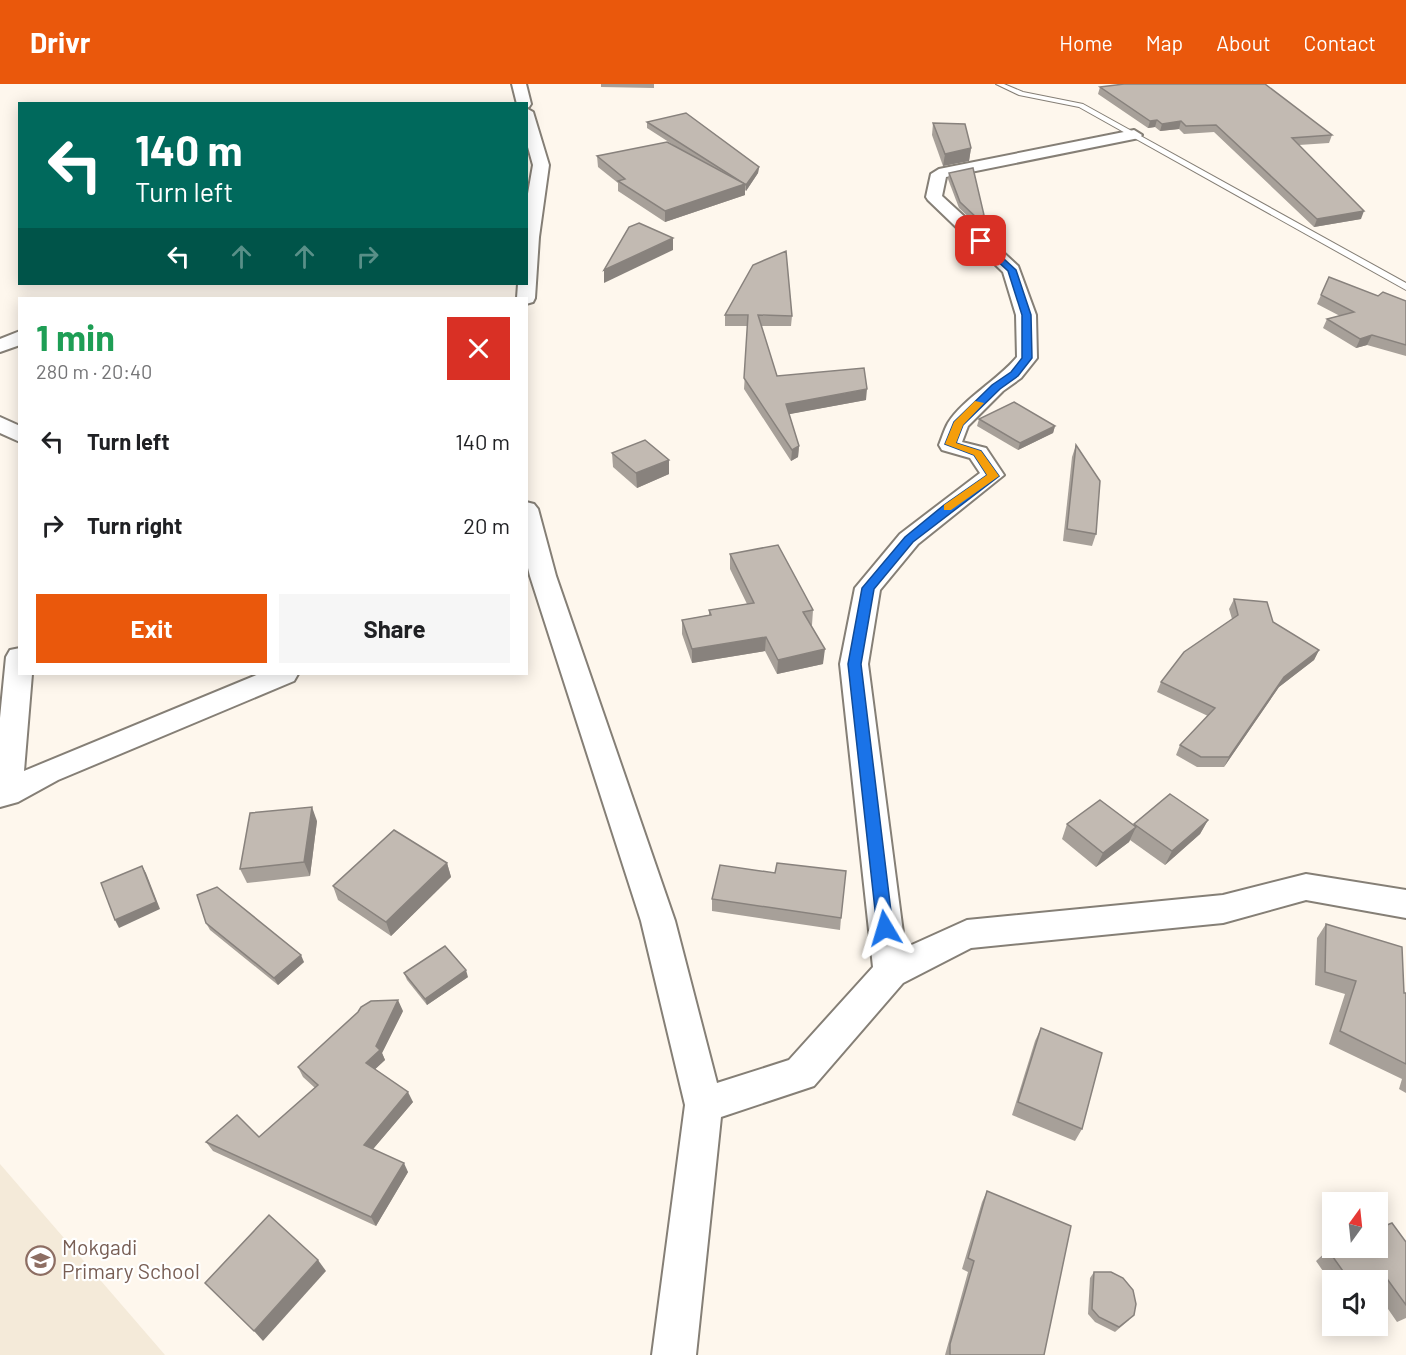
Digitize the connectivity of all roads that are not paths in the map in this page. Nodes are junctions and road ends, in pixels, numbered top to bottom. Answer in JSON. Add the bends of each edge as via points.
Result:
{"nodes":[{"id":1,"x":519,"y":84,"type":"edge"},
{"id":2,"x":999,"y":84,"type":"edge"},
{"id":3,"x":524,"y":102,"type":"edge"},
{"id":4,"x":528,"y":119,"type":"edge"},
{"id":5,"x":1134,"y":135,"type":"junction"},
{"id":6,"x":528,"y":268,"type":"edge"},
{"id":7,"x":1403,"y":283,"type":"edge"},
{"id":8,"x":18,"y":338,"type":"edge"},
{"id":9,"x":0,"y":346,"type":"edge"},
{"id":10,"x":0,"y":423,"type":"edge"},
{"id":11,"x":18,"y":435,"type":"edge"},
{"id":12,"x":528,"y":524,"type":"edge"},
{"id":13,"x":535,"y":575,"type":"edge"},
{"id":14,"x":18,"y":674,"type":"edge"},
{"id":15,"x":282,"y":675,"type":"edge"},
{"id":16,"x":4,"y":794,"type":"edge"},
{"id":17,"x":1406,"y":904,"type":"edge"},
{"id":18,"x":891,"y":972,"type":"junction"},
{"id":19,"x":704,"y":1105,"type":"junction"},
{"id":20,"x":674,"y":1355,"type":"edge"}],
"edges":[{"from":1,"to":3,"type":"street"},
{"from":2,"to":5,"type":"lane","via":[[1021,94],[1081,105]]},
{"from":4,"to":6,"type":"street","via":[[541,165]]},
{"from":5,"to":7,"type":"lane"},
{"from":5,"to":18,"type":"street","via":[[939,174],[934,197],[1012,270],[1026,315],[1027,358],[958,424],[951,440],[950,444],[978,453],[993,476],[909,539],[868,588],[854,664]]},
{"from":8,"to":9,"type":"street"},
{"from":10,"to":11,"type":"street"},
{"from":12,"to":13,"type":"street"},
{"from":13,"to":19,"type":"street","via":[[658,921]]},
{"from":14,"to":16,"type":"street"},
{"from":15,"to":16,"type":"street","via":[[63,765]]},
{"from":17,"to":18,"type":"street","via":[[1306,888],[1223,909],[967,934]]},
{"from":18,"to":19,"type":"street","via":[[801,1074]]},
{"from":19,"to":20,"type":"street"}]}
